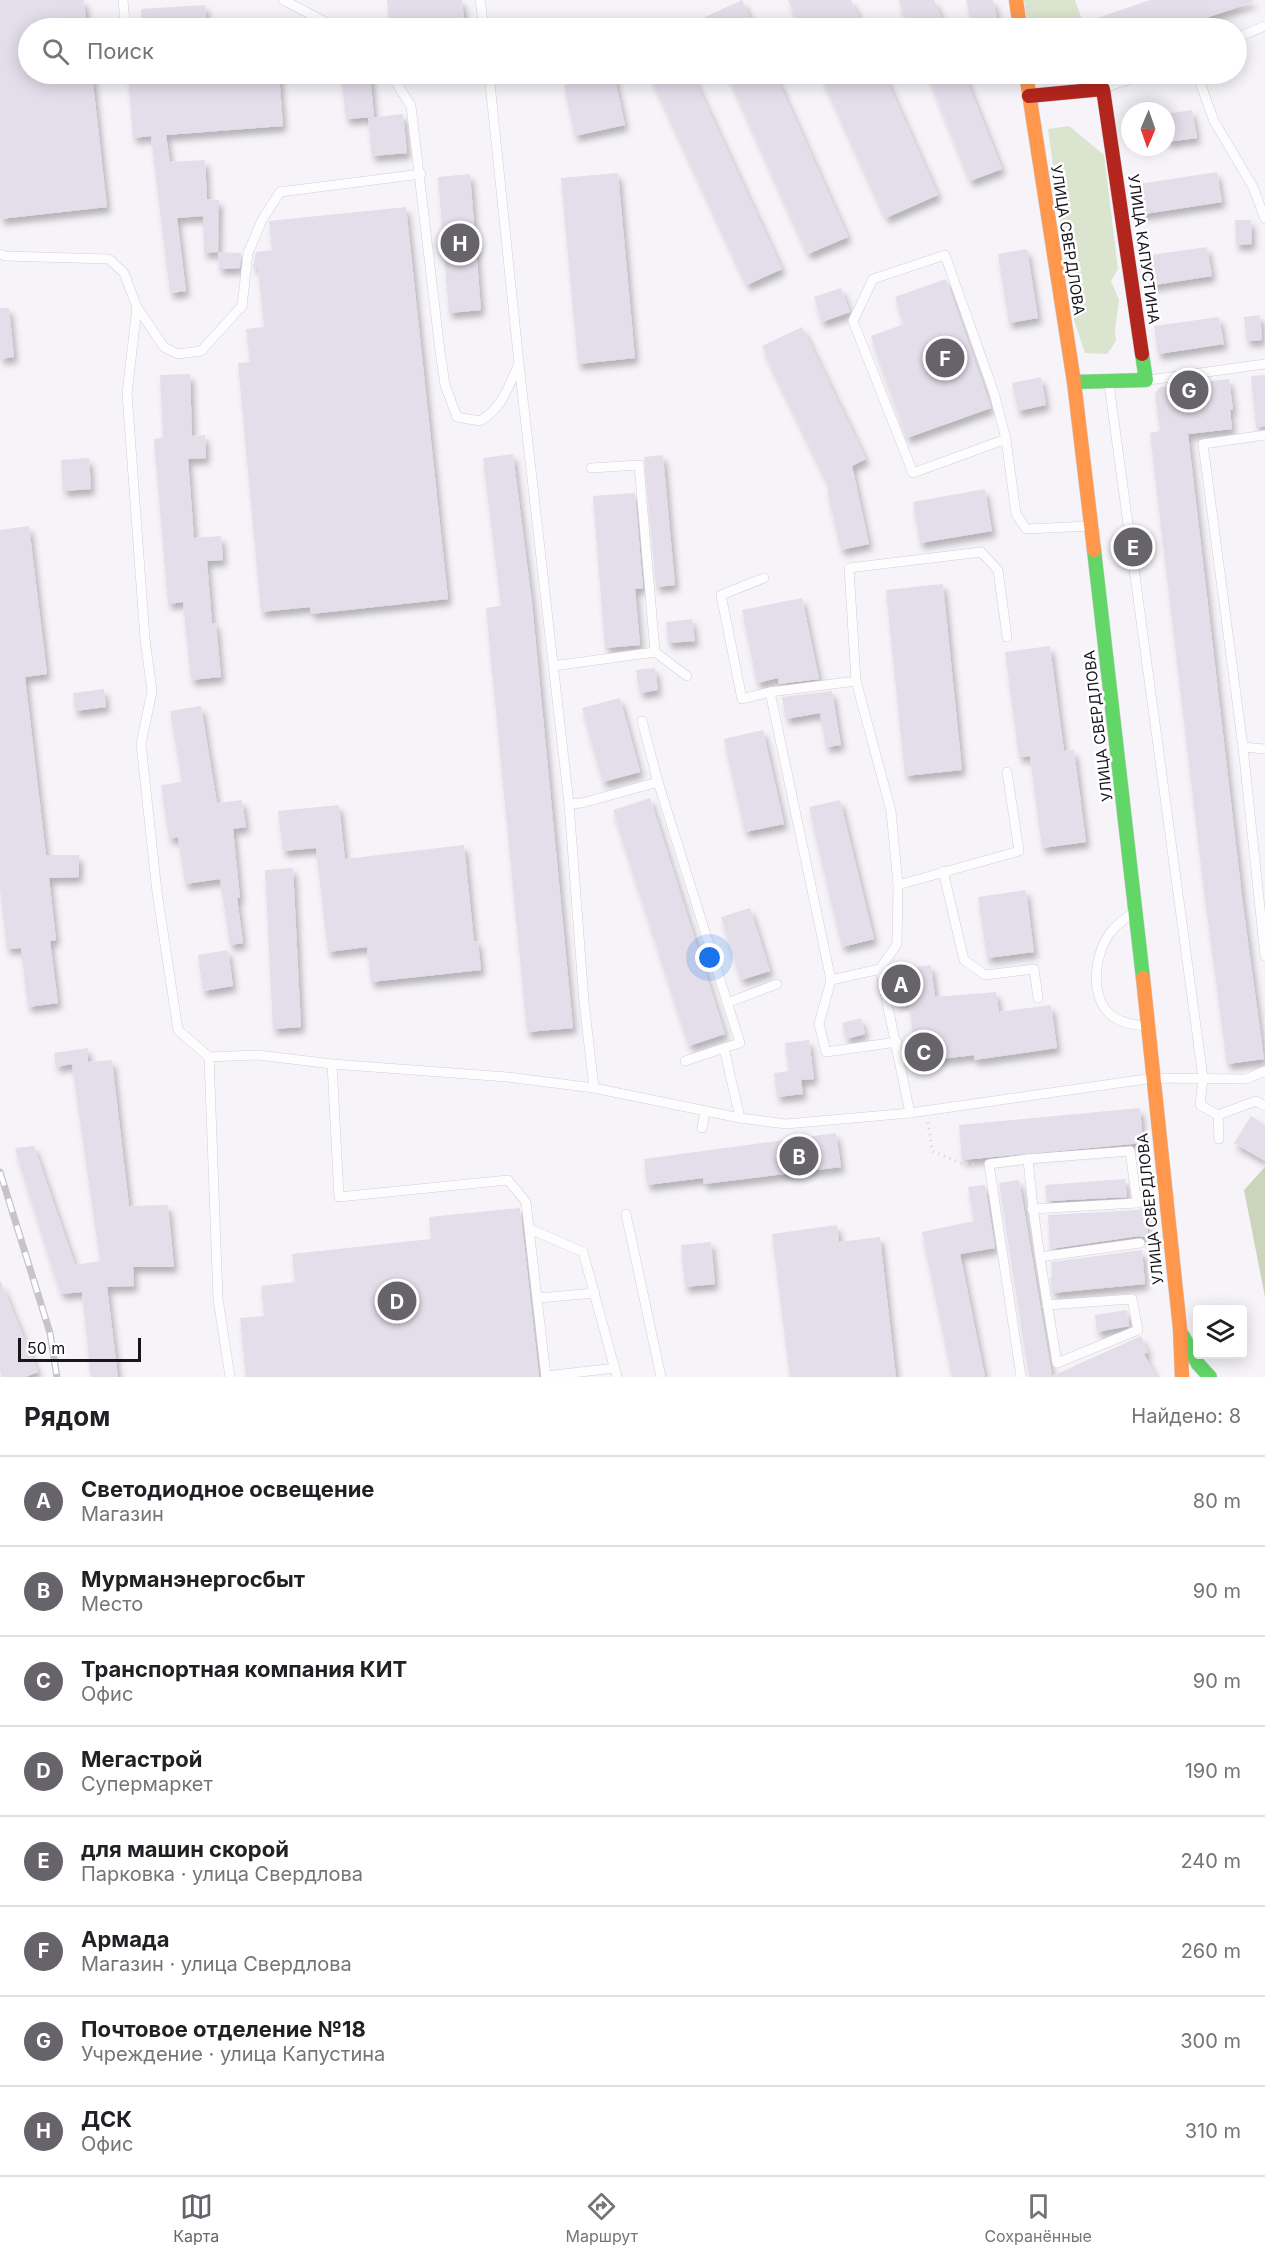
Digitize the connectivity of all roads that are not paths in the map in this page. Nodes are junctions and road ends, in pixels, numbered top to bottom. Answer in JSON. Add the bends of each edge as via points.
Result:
{"nodes":[{"id":1,"x":123,"y":0,"type":"edge"},
{"id":2,"x":284,"y":0,"type":"edge"},
{"id":3,"x":480,"y":0,"type":"edge"},
{"id":4,"x":1016,"y":0,"type":"edge"},
{"id":5,"x":124,"y":18,"type":"edge"},
{"id":6,"x":318,"y":18,"type":"edge"},
{"id":7,"x":483,"y":18,"type":"edge"},
{"id":8,"x":1019,"y":18,"type":"edge"},
{"id":9,"x":1265,"y":26,"type":"edge"},
{"id":10,"x":1247,"y":33,"type":"edge"},
{"id":11,"x":397,"y":84,"type":"edge"},
{"id":12,"x":490,"y":84,"type":"edge"},
{"id":13,"x":1027,"y":84,"type":"edge"},
{"id":14,"x":1117,"y":84,"type":"edge"},
{"id":15,"x":1201,"y":84,"type":"edge"},
{"id":16,"x":1102,"y":89,"type":"junction"},
{"id":17,"x":1029,"y":96,"type":"junction"},
{"id":18,"x":421,"y":174,"type":"junction"},
{"id":19,"x":1265,"y":219,"type":"edge"},
{"id":20,"x":0,"y":254,"type":"edge"},
{"id":21,"x":137,"y":307,"type":"junction"},
{"id":22,"x":519,"y":363,"type":"junction"},
{"id":23,"x":1265,"y":364,"type":"edge"},
{"id":24,"x":1146,"y":380,"type":"junction"},
{"id":25,"x":1108,"y":381,"type":"junction"},
{"id":26,"x":1074,"y":382,"type":"junction"},
{"id":27,"x":1265,"y":435,"type":"edge"},
{"id":28,"x":1006,"y":439,"type":"junction"},
{"id":29,"x":591,"y":468,"type":"dead end"},
{"id":30,"x":1090,"y":526,"type":"junction"},
{"id":31,"x":764,"y":578,"type":"dead end"},
{"id":32,"x":1008,"y":637,"type":"dead end"},
{"id":33,"x":655,"y":652,"type":"junction"},
{"id":34,"x":553,"y":666,"type":"junction"},
{"id":35,"x":687,"y":676,"type":"dead end"},
{"id":36,"x":856,"y":681,"type":"junction"},
{"id":37,"x":770,"y":692,"type":"junction"},
{"id":38,"x":642,"y":721,"type":"dead end"},
{"id":39,"x":1243,"y":747,"type":"junction"},
{"id":40,"x":1265,"y":749,"type":"edge"},
{"id":41,"x":1007,"y":772,"type":"dead end"},
{"id":42,"x":658,"y":782,"type":"junction"},
{"id":43,"x":569,"y":804,"type":"junction"},
{"id":44,"x":943,"y":872,"type":"junction"},
{"id":45,"x":898,"y":885,"type":"junction"},
{"id":46,"x":1136,"y":910,"type":"junction"},
{"id":47,"x":1265,"y":956,"type":"edge"},
{"id":48,"x":880,"y":969,"type":"junction"},
{"id":49,"x":831,"y":980,"type":"junction"},
{"id":50,"x":777,"y":984,"type":"dead end"},
{"id":51,"x":1038,"y":998,"type":"dead end"},
{"id":52,"x":727,"y":1002,"type":"junction"},
{"id":53,"x":1148,"y":1026,"type":"junction"},
{"id":54,"x":897,"y":1042,"type":"junction"},
{"id":55,"x":724,"y":1048,"type":"junction"},
{"id":56,"x":209,"y":1057,"type":"junction"},
{"id":57,"x":685,"y":1061,"type":"dead end"},
{"id":58,"x":332,"y":1064,"type":"junction"},
{"id":59,"x":1265,"y":1071,"type":"edge"},
{"id":60,"x":1153,"y":1078,"type":"junction"},
{"id":61,"x":1203,"y":1078,"type":"junction"},
{"id":62,"x":594,"y":1089,"type":"junction"},
{"id":63,"x":1265,"y":1106,"type":"edge"},
{"id":64,"x":705,"y":1112,"type":"junction"},
{"id":65,"x":910,"y":1113,"type":"junction"},
{"id":66,"x":1218,"y":1115,"type":"junction"},
{"id":67,"x":740,"y":1118,"type":"junction"},
{"id":68,"x":702,"y":1128,"type":"dead end"},
{"id":69,"x":1219,"y":1139,"type":"dead end"},
{"id":70,"x":1028,"y":1159,"type":"junction"},
{"id":71,"x":1164,"y":1193,"type":"junction"},
{"id":72,"x":1137,"y":1203,"type":"junction"},
{"id":73,"x":1032,"y":1209,"type":"junction"},
{"id":74,"x":626,"y":1214,"type":"dead end"},
{"id":75,"x":530,"y":1229,"type":"junction"},
{"id":76,"x":1140,"y":1243,"type":"dead end"},
{"id":77,"x":1040,"y":1257,"type":"junction"},
{"id":78,"x":595,"y":1293,"type":"junction"},
{"id":79,"x":538,"y":1298,"type":"junction"},
{"id":80,"x":1047,"y":1305,"type":"junction"},
{"id":81,"x":1180,"y":1329,"type":"junction"},
{"id":82,"x":616,"y":1373,"type":"edge"},
{"id":83,"x":1180,"y":1376,"type":"edge"},
{"id":84,"x":230,"y":1377,"type":"edge"},
{"id":85,"x":546,"y":1377,"type":"edge"},
{"id":86,"x":661,"y":1377,"type":"edge"},
{"id":87,"x":1021,"y":1377,"type":"edge"},
{"id":88,"x":1210,"y":1377,"type":"edge"}],
"edges":[{"from":1,"to":5,"type":"lane"},
{"from":2,"to":6,"type":"lane"},
{"from":3,"to":7,"type":"lane"},
{"from":4,"to":8,"type":"street"},
{"from":9,"to":10,"type":"lane"},
{"from":11,"to":18,"type":"lane","via":[[411,106]]},
{"from":12,"to":22,"type":"lane"},
{"from":13,"to":17,"type":"street","name":"УЛИЦА СВЕРДЛОВА"},
{"from":14,"to":16,"type":"lane"},
{"from":15,"to":19,"type":"lane","via":[[1214,121],[1253,187]]},
{"from":16,"to":17,"type":"street"},
{"from":16,"to":24,"type":"street","name":"УЛИЦА КАПУСТИНА"},
{"from":17,"to":26,"type":"street","name":"УЛИЦА СВЕРДЛОВА"},
{"from":18,"to":21,"type":"lane","via":[[280,192],[262,220],[248,254],[242,306],[201,351],[178,354],[164,347]]},
{"from":18,"to":22,"type":"lane","via":[[445,385],[457,417],[480,421],[491,414],[500,405]]},
{"from":20,"to":21,"type":"lane","via":[[109,259],[124,273]]},
{"from":21,"to":56,"type":"lane","via":[[127,393],[152,691],[141,744],[157,892],[178,1030]]},
{"from":22,"to":34,"type":"lane"},
{"from":23,"to":24,"type":"lane"},
{"from":24,"to":25,"type":"street"},
{"from":25,"to":26,"type":"street"},
{"from":25,"to":61,"type":"lane"},
{"from":26,"to":30,"type":"street","name":"УЛИЦА СВЕРДЛОВА"},
{"from":27,"to":39,"type":"lane","via":[[1203,444]]},
{"from":28,"to":28,"type":"lane","via":[[913,473],[853,321],[873,279],[945,255],[994,393]]},
{"from":28,"to":30,"type":"lane","via":[[1016,514],[1026,529]]},
{"from":29,"to":33,"type":"lane","via":[[639,465]]},
{"from":30,"to":46,"type":"street","name":"УЛИЦА СВЕРДЛОВА"},
{"from":31,"to":37,"type":"lane","via":[[721,595],[742,699]]},
{"from":32,"to":36,"type":"lane","via":[[998,570],[981,552],[849,568]]},
{"from":33,"to":34,"type":"lane"},
{"from":33,"to":35,"type":"lane"},
{"from":34,"to":43,"type":"lane"},
{"from":36,"to":37,"type":"lane"},
{"from":36,"to":45,"type":"lane","via":[[891,811]]},
{"from":37,"to":49,"type":"lane"},
{"from":38,"to":42,"type":"lane"},
{"from":39,"to":40,"type":"lane"},
{"from":39,"to":47,"type":"lane"},
{"from":41,"to":44,"type":"lane","via":[[1019,851]]},
{"from":42,"to":43,"type":"lane"},
{"from":42,"to":52,"type":"lane"},
{"from":43,"to":62,"type":"lane"},
{"from":44,"to":45,"type":"lane"},
{"from":44,"to":51,"type":"lane","via":[[964,960],[985,975],[1034,969]]},
{"from":45,"to":48,"type":"lane","via":[[897,944]]},
{"from":46,"to":53,"type":"street","name":"УЛИЦА СВЕРДЛОВА"},
{"from":46,"to":53,"type":"lane","via":[[1111,932],[1103,946],[1097,960],[1097,987],[1102,1004],[1116,1018]]},
{"from":48,"to":49,"type":"lane"},
{"from":48,"to":54,"type":"lane"},
{"from":49,"to":54,"type":"lane","via":[[819,1024],[826,1052]]},
{"from":50,"to":52,"type":"lane"},
{"from":52,"to":55,"type":"lane","via":[[740,1043]]},
{"from":53,"to":60,"type":"street","name":"УЛИЦА СВЕРДЛОВА"},
{"from":54,"to":65,"type":"lane"},
{"from":55,"to":57,"type":"lane"},
{"from":55,"to":67,"type":"lane"},
{"from":56,"to":58,"type":"lane","via":[[258,1055]]},
{"from":56,"to":84,"type":"lane","via":[[218,1299]]},
{"from":58,"to":62,"type":"lane","via":[[507,1077]]},
{"from":58,"to":75,"type":"lane","via":[[339,1197],[508,1180],[526,1202]]},
{"from":59,"to":61,"type":"lane","via":[[1246,1079]]},
{"from":60,"to":61,"type":"lane"},
{"from":60,"to":65,"type":"lane"},
{"from":60,"to":71,"type":"street","name":"УЛИЦА СВЕРДЛОВА"},
{"from":61,"to":66,"type":"lane","via":[[1200,1105]]},
{"from":62,"to":64,"type":"lane"},
{"from":63,"to":66,"type":"lane","via":[[1256,1101]]},
{"from":64,"to":67,"type":"lane"},
{"from":64,"to":68,"type":"lane"},
{"from":65,"to":67,"type":"lane","via":[[786,1124]]},
{"from":66,"to":69,"type":"lane"},
{"from":70,"to":72,"type":"lane","via":[[1130,1151]]},
{"from":70,"to":73,"type":"lane"},
{"from":70,"to":87,"type":"lane","via":[[989,1164]]},
{"from":71,"to":72,"type":"lane"},
{"from":71,"to":81,"type":"street","name":"УЛИЦА СВЕРДЛОВА"},
{"from":72,"to":73,"type":"lane"},
{"from":73,"to":77,"type":"lane"},
{"from":74,"to":86,"type":"lane"},
{"from":75,"to":78,"type":"lane","via":[[583,1252]]},
{"from":75,"to":79,"type":"lane"},
{"from":76,"to":77,"type":"lane"},
{"from":77,"to":80,"type":"lane"},
{"from":78,"to":79,"type":"lane"},
{"from":78,"to":82,"type":"lane"},
{"from":79,"to":85,"type":"lane"},
{"from":80,"to":80,"type":"lane","via":[[1132,1299],[1138,1330],[1057,1363]]},
{"from":81,"to":83,"type":"street","name":"УЛИЦА СВЕРДЛОВА"},
{"from":81,"to":88,"type":"street","via":[[1198,1364]]},
{"from":82,"to":85,"type":"lane"}]}
